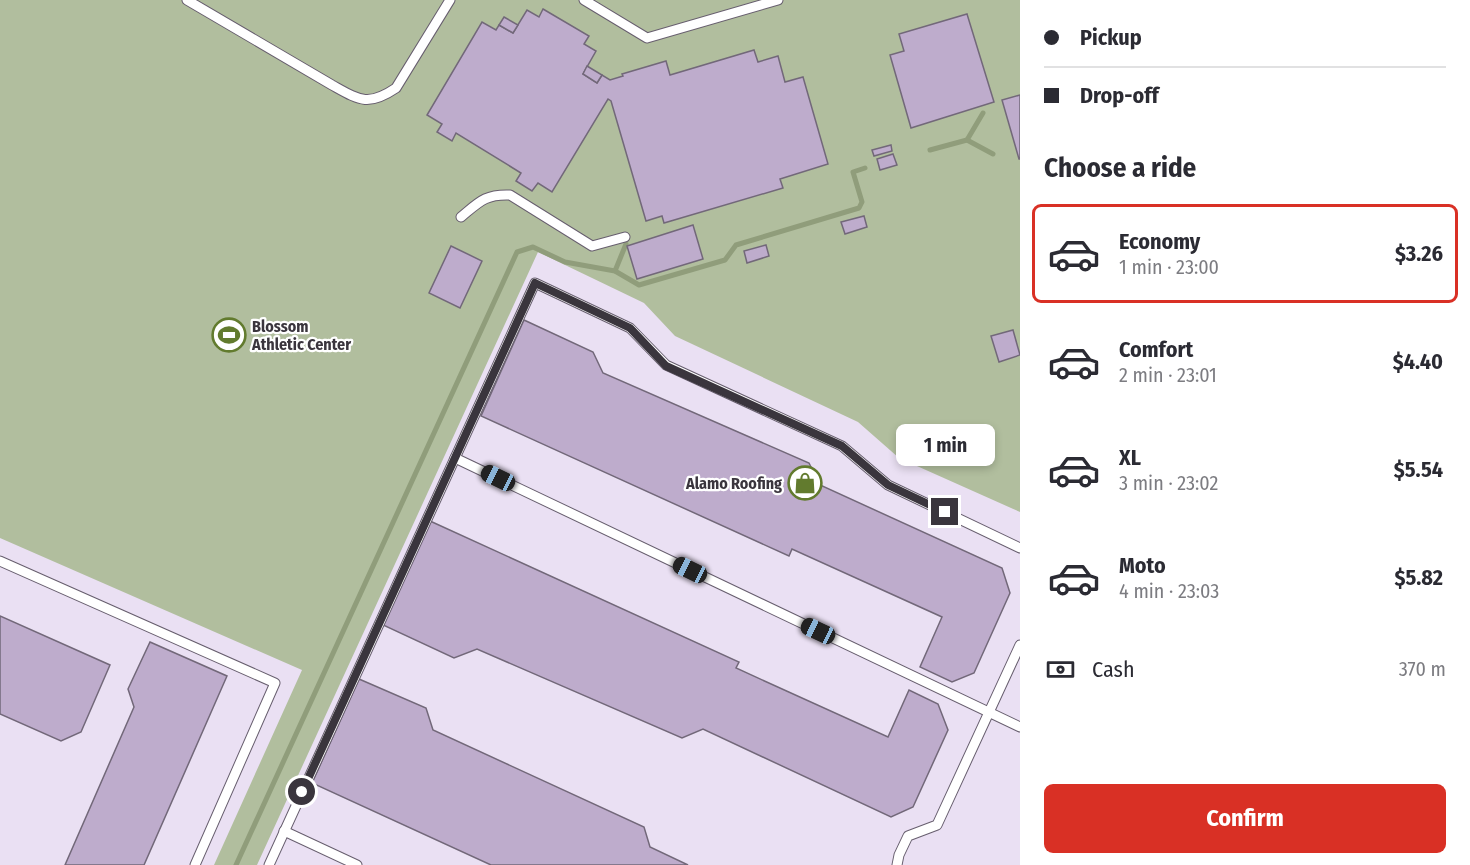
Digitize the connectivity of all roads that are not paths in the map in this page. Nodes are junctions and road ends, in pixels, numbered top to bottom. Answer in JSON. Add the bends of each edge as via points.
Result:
{"nodes":[{"id":1,"x":188,"y":0,"type":"edge"},
{"id":2,"x":450,"y":0,"type":"edge"},
{"id":3,"x":584,"y":0,"type":"edge"},
{"id":4,"x":778,"y":0,"type":"edge"},
{"id":5,"x":461,"y":217,"type":"dead end"},
{"id":6,"x":625,"y":237,"type":"dead end"},
{"id":7,"x":455,"y":458,"type":"junction"},
{"id":8,"x":1020,"y":548,"type":"edge"},
{"id":9,"x":0,"y":561,"type":"edge"},
{"id":10,"x":1020,"y":645,"type":"edge"},
{"id":11,"x":989,"y":712,"type":"junction"},
{"id":12,"x":1020,"y":727,"type":"edge"},
{"id":13,"x":284,"y":831,"type":"junction"},
{"id":14,"x":195,"y":865,"type":"edge"},
{"id":15,"x":269,"y":865,"type":"edge"},
{"id":16,"x":357,"y":865,"type":"edge"},
{"id":17,"x":897,"y":865,"type":"edge"}],
"edges":[{"from":1,"to":2,"type":"lane","via":[[332,85],[367,101],[396,88]]},
{"from":3,"to":4,"type":"lane","via":[[647,38]]},
{"from":5,"to":6,"type":"lane","via":[[483,199],[510,195],[592,246]]},
{"from":7,"to":8,"type":"lane","via":[[535,283],[630,328],[666,366],[842,446],[888,485]]},
{"from":7,"to":11,"type":"lane"},
{"from":7,"to":13,"type":"lane"},
{"from":9,"to":14,"type":"lane","via":[[275,683]]},
{"from":10,"to":11,"type":"lane"},
{"from":11,"to":12,"type":"lane"},
{"from":11,"to":17,"type":"lane","via":[[937,825],[908,836]]},
{"from":13,"to":15,"type":"lane"},
{"from":13,"to":16,"type":"lane"}]}
